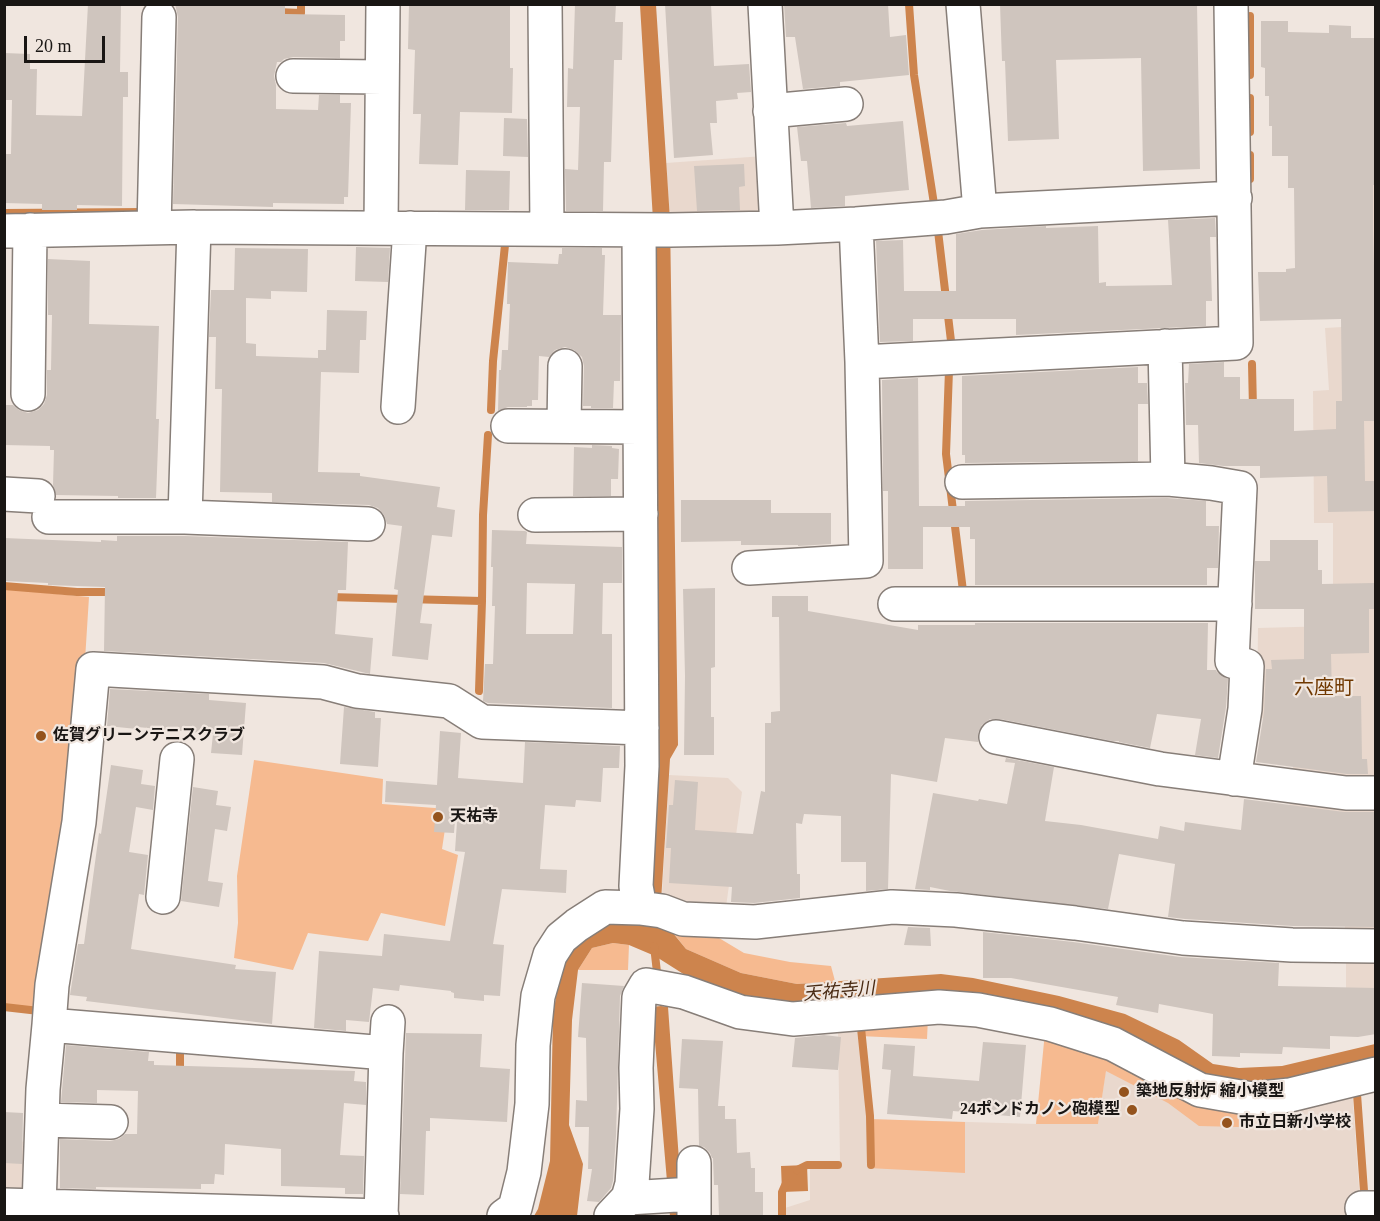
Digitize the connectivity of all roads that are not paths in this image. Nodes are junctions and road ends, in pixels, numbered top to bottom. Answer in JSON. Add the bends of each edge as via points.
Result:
{"nodes":[{"id":1,"x":383,"y":4,"type":"edge"},
{"id":2,"x":545,"y":4,"type":"edge"},
{"id":3,"x":765,"y":4,"type":"edge"},
{"id":4,"x":963,"y":4,"type":"edge"},
{"id":5,"x":1231,"y":4,"type":"edge"},
{"id":6,"x":159,"y":17,"type":"dead end"},
{"id":7,"x":293,"y":76,"type":"dead end"},
{"id":8,"x":382,"y":77,"type":"junction"},
{"id":9,"x":846,"y":104,"type":"dead end"},
{"id":10,"x":770,"y":111,"type":"junction"},
{"id":11,"x":1235,"y":198,"type":"junction"},
{"id":12,"x":980,"y":211,"type":"junction"},
{"id":13,"x":856,"y":224,"type":"junction"},
{"id":14,"x":194,"y":227,"type":"junction"},
{"id":15,"x":154,"y":228,"type":"junction"},
{"id":16,"x":396,"y":228,"type":"junction"},
{"id":17,"x":777,"y":228,"type":"junction"},
{"id":18,"x":547,"y":230,"type":"junction"},
{"id":19,"x":653,"y":230,"type":"junction"},
{"id":20,"x":17,"y":231,"type":"edge"},
{"id":21,"x":1165,"y":346,"type":"junction"},
{"id":22,"x":862,"y":362,"type":"junction"},
{"id":23,"x":565,"y":366,"type":"dead end"},
{"id":24,"x":28,"y":394,"type":"dead end"},
{"id":25,"x":398,"y":407,"type":"dead end"},
{"id":26,"x":508,"y":426,"type":"dead end"},
{"id":27,"x":564,"y":426,"type":"junction"},
{"id":28,"x":639,"y":427,"type":"junction"},
{"id":29,"x":1168,"y":479,"type":"junction"},
{"id":30,"x":962,"y":482,"type":"dead end"},
{"id":31,"x":4,"y":494,"type":"edge"},
{"id":32,"x":641,"y":514,"type":"junction"},
{"id":33,"x":535,"y":515,"type":"dead end"},
{"id":34,"x":185,"y":517,"type":"junction"},
{"id":35,"x":368,"y":524,"type":"dead end"},
{"id":36,"x":749,"y":568,"type":"dead end"},
{"id":37,"x":895,"y":604,"type":"dead end"},
{"id":38,"x":1235,"y":604,"type":"junction"},
{"id":39,"x":642,"y":728,"type":"junction"},
{"id":40,"x":996,"y":737,"type":"dead end"},
{"id":41,"x":177,"y":759,"type":"dead end"},
{"id":42,"x":1234,"y":779,"type":"junction"},
{"id":43,"x":1376,"y":793,"type":"edge"},
{"id":44,"x":164,"y":897,"type":"dead end"},
{"id":45,"x":651,"y":910,"type":"junction"},
{"id":46,"x":1376,"y":946,"type":"edge"},
{"id":47,"x":50,"y":1025,"type":"junction"},
{"id":48,"x":1376,"y":1074,"type":"edge"},
{"id":49,"x":42,"y":1120,"type":"junction"},
{"id":50,"x":111,"y":1122,"type":"dead end"},
{"id":51,"x":686,"y":1193,"type":"edge"},
{"id":52,"x":4,"y":1205,"type":"edge"},
{"id":53,"x":39,"y":1206,"type":"junction"},
{"id":54,"x":619,"y":1207,"type":"edge"},
{"id":55,"x":381,"y":1216,"type":"edge"},
{"id":56,"x":504,"y":1216,"type":"edge"}],
"edges":[{"from":1,"to":8,"type":"street"},
{"from":2,"to":18,"type":"street"},
{"from":3,"to":10,"type":"street"},
{"from":4,"to":12,"type":"street"},
{"from":5,"to":11,"type":"street"},
{"from":6,"to":15,"type":"street"},
{"from":7,"to":8,"type":"street"},
{"from":8,"to":16,"type":"street"},
{"from":9,"to":10,"type":"street"},
{"from":10,"to":17,"type":"street"},
{"from":11,"to":12,"type":"street"},
{"from":11,"to":21,"type":"street","via":[[1236,343]]},
{"from":12,"to":13,"type":"street"},
{"from":13,"to":17,"type":"street"},
{"from":13,"to":22,"type":"street"},
{"from":14,"to":15,"type":"street"},
{"from":14,"to":16,"type":"street"},
{"from":14,"to":34,"type":"street"},
{"from":15,"to":20,"type":"street"},
{"from":16,"to":18,"type":"street"},
{"from":16,"to":25,"type":"street"},
{"from":17,"to":19,"type":"street"},
{"from":18,"to":19,"type":"street"},
{"from":19,"to":28,"type":"street"},
{"from":20,"to":24,"type":"street"},
{"from":21,"to":22,"type":"street"},
{"from":21,"to":29,"type":"street"},
{"from":22,"to":36,"type":"street","via":[[866,561]]},
{"from":23,"to":27,"type":"street"},
{"from":26,"to":27,"type":"street"},
{"from":27,"to":28,"type":"street"},
{"from":28,"to":32,"type":"street"},
{"from":29,"to":30,"type":"street"},
{"from":29,"to":38,"type":"street","via":[[1240,488]]},
{"from":31,"to":34,"type":"street","via":[[44,506]]},
{"from":32,"to":33,"type":"street"},
{"from":32,"to":39,"type":"street"},
{"from":34,"to":35,"type":"street"},
{"from":37,"to":38,"type":"street"},
{"from":38,"to":42,"type":"street","via":[[1232,661],[1247,666]]},
{"from":39,"to":45,"type":"street","via":[[636,886]]},
{"from":39,"to":47,"type":"street","via":[[482,722],[449,701],[357,691],[323,682],[93,669],[79,822],[51,985]]},
{"from":40,"to":42,"type":"street","via":[[1160,769]]},
{"from":41,"to":44,"type":"street"},
{"from":42,"to":43,"type":"street"},
{"from":45,"to":46,"type":"street","via":[[683,919],[755,922],[892,907],[956,910],[1183,938]]},
{"from":45,"to":56,"type":"street","via":[[605,907],[569,931],[550,955],[538,996],[532,1045],[532,1104],[524,1172],[515,1208]]},
{"from":47,"to":49,"type":"street"},
{"from":47,"to":55,"type":"street","via":[[387,1038]]},
{"from":48,"to":54,"type":"street","via":[[1252,1100],[1200,1090],[1113,1044],[1050,1024],[978,1010],[939,1007],[793,1019],[740,1011],[684,992],[646,985],[639,997],[632,1184]]},
{"from":49,"to":50,"type":"street"},
{"from":49,"to":53,"type":"street"},
{"from":51,"to":54,"type":"street"},
{"from":52,"to":53,"type":"street"},
{"from":53,"to":55,"type":"street"}]}
